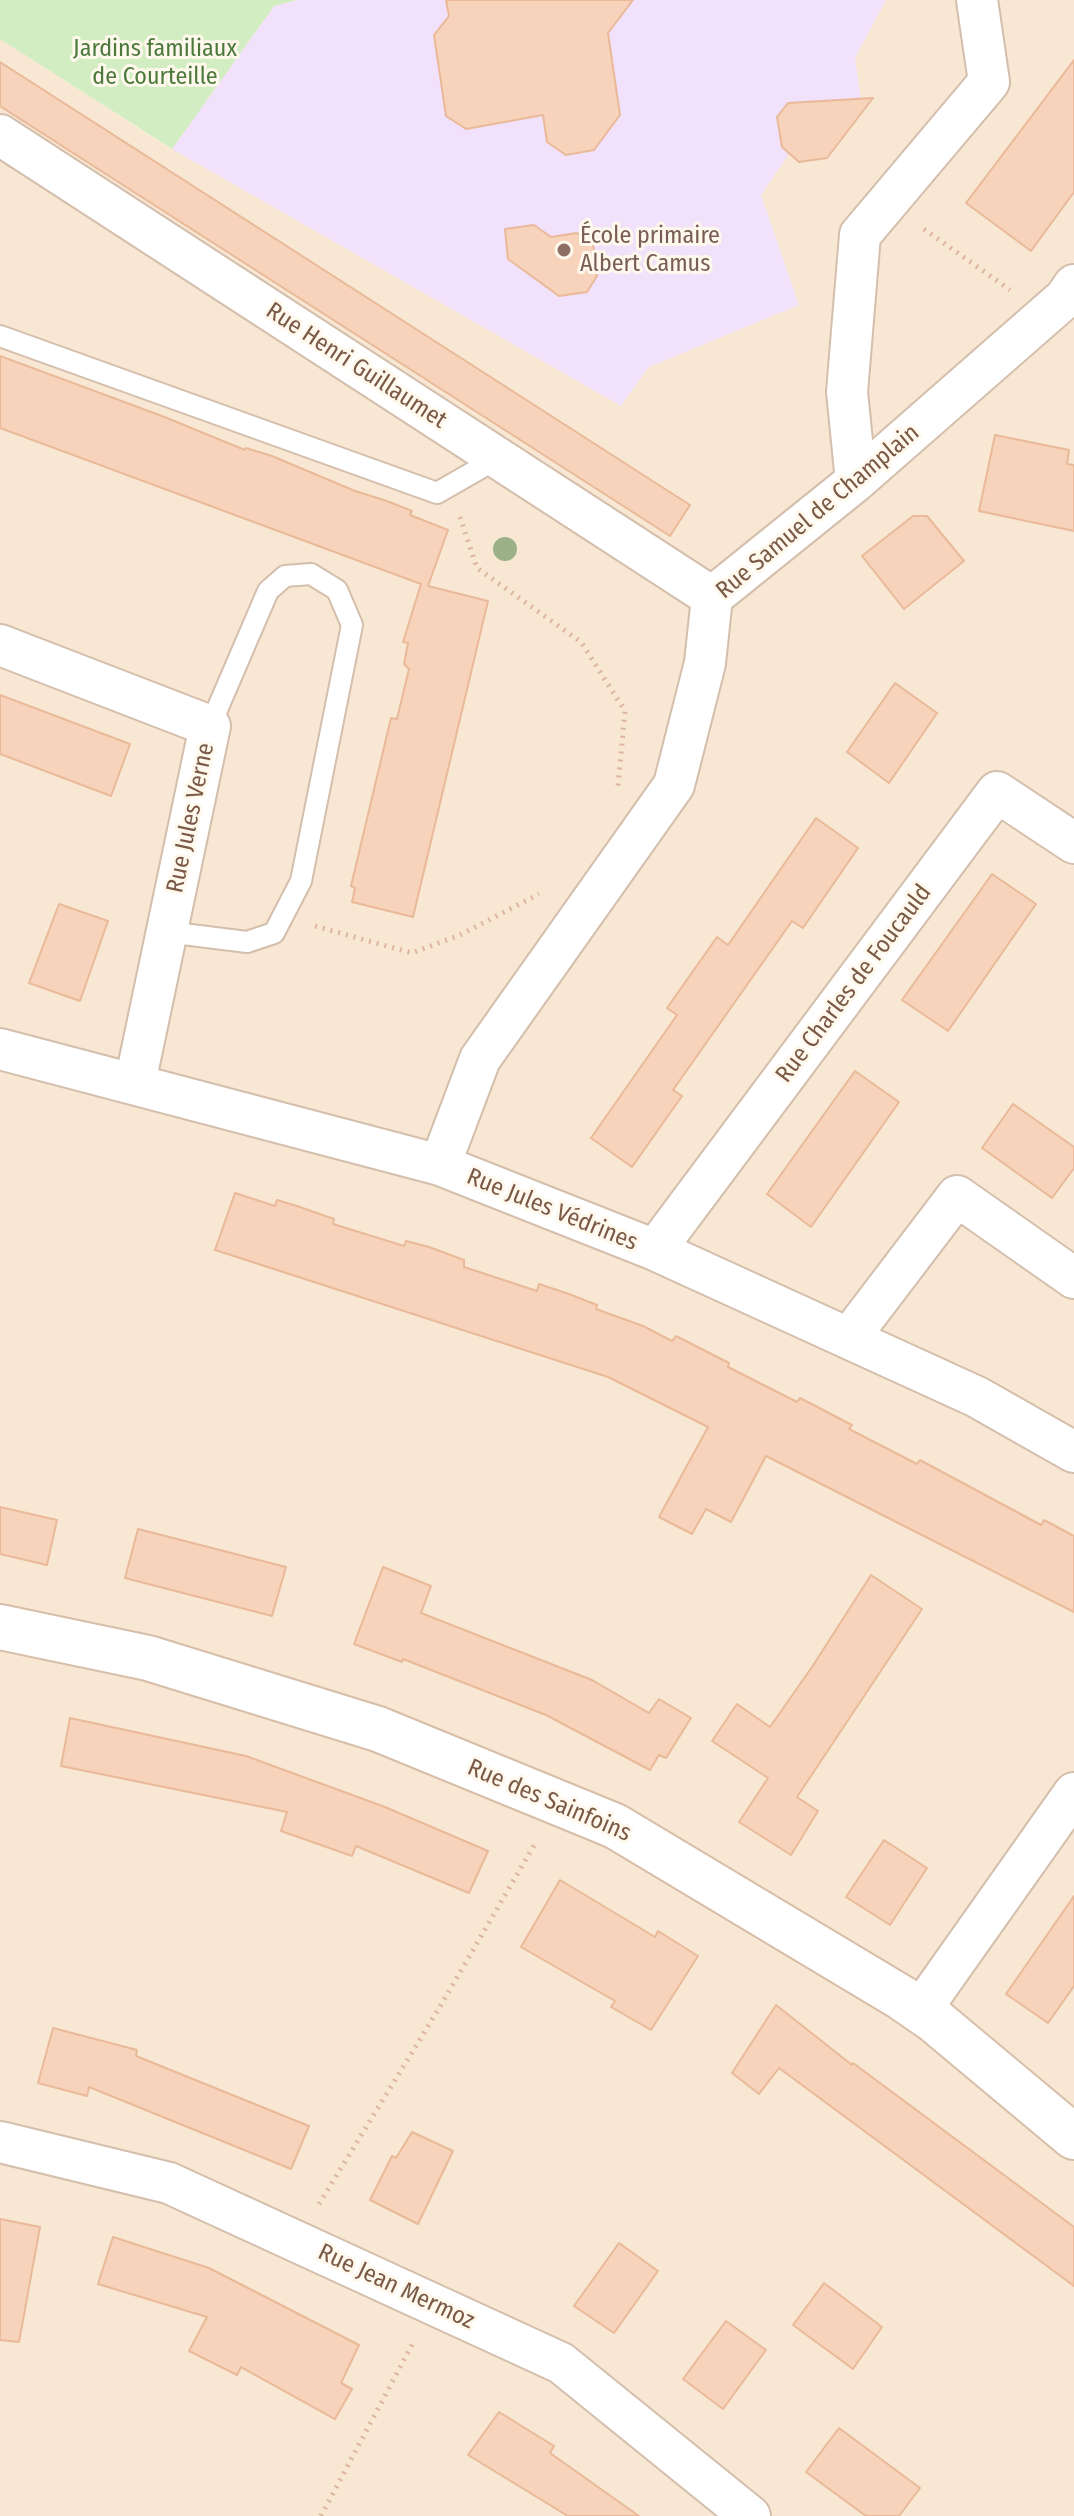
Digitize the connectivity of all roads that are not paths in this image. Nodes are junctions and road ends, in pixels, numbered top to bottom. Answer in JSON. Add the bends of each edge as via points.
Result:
{"nodes":[{"id":1,"x":977,"y":0,"type":"edge"},
{"id":2,"x":0,"y":135,"type":"edge"},
{"id":3,"x":1064,"y":301,"type":"edge"},
{"id":4,"x":0,"y":336,"type":"edge"},
{"id":5,"x":498,"y":458,"type":"junction"},
{"id":6,"x":856,"y":481,"type":"junction"},
{"id":7,"x":712,"y":597,"type":"junction"},
{"id":8,"x":0,"y":645,"type":"edge"},
{"id":9,"x":210,"y":726,"type":"junction"},
{"id":10,"x":1074,"y":843,"type":"edge"},
{"id":11,"x":167,"y":932,"type":"junction"},
{"id":12,"x":0,"y":1049,"type":"edge"},
{"id":13,"x":135,"y":1083,"type":"junction"},
{"id":14,"x":440,"y":1165,"type":"junction"},
{"id":15,"x":655,"y":1250,"type":"junction"},
{"id":16,"x":1074,"y":1278,"type":"edge"},
{"id":17,"x":849,"y":1338,"type":"junction"},
{"id":18,"x":1074,"y":1452,"type":"edge"},
{"id":19,"x":0,"y":1627,"type":"edge"},
{"id":20,"x":1074,"y":1793,"type":"edge"},
{"id":21,"x":920,"y":2011,"type":"junction"},
{"id":22,"x":1074,"y":2137,"type":"edge"},
{"id":23,"x":0,"y":2142,"type":"edge"},
{"id":24,"x":750,"y":2516,"type":"edge"}],
"edges":[{"from":1,"to":6,"type":"street","via":[[989,82],[860,235],[847,392]]},
{"from":2,"to":5,"type":"street","name":"Rue Henri Guillaumet"},
{"from":3,"to":6,"type":"street","name":"Rue Samuel de Champlain"},
{"from":4,"to":5,"type":"lane","via":[[437,493]]},
{"from":5,"to":7,"type":"street","name":"Rue Henri Guillaumet"},
{"from":6,"to":7,"type":"street","name":"Rue Samuel de Champlain"},
{"from":7,"to":14,"type":"street","name":"Rue Samuel de Champlain","via":[[705,663],[674,785],[480,1059]]},
{"from":8,"to":9,"type":"street","name":"Rue Jules Verne"},
{"from":9,"to":11,"type":"street","name":"Rue Jules Verne"},
{"from":9,"to":11,"type":"lane","via":[[268,591],[285,576],[311,574],[337,590],[352,625],[301,881],[274,933],[247,942]]},
{"from":10,"to":15,"type":"street","name":"Rue Charles de Foucauld","via":[[997,792]]},
{"from":11,"to":13,"type":"street","name":"Rue Jules Verne"},
{"from":12,"to":13,"type":"street","name":"Rue Jules Védrines"},
{"from":13,"to":14,"type":"street","name":"Rue Jules Védrines"},
{"from":14,"to":15,"type":"street","name":"Rue Jules Védrines"},
{"from":15,"to":17,"type":"street","name":"Rue Jules Védrines"},
{"from":16,"to":17,"type":"street","via":[[957,1196]]},
{"from":17,"to":18,"type":"street","name":"Rue Jules Védrines","via":[[977,1397]]},
{"from":19,"to":21,"type":"street","name":"Rue des Sainfoins","via":[[148,1658],[364,1724],[615,1826]]},
{"from":20,"to":21,"type":"street"},
{"from":21,"to":22,"type":"street","name":"Rue des Sainfoins"},
{"from":23,"to":24,"type":"street","name":"Rue Jean Mermoz","via":[[169,2183],[561,2363]]}]}
